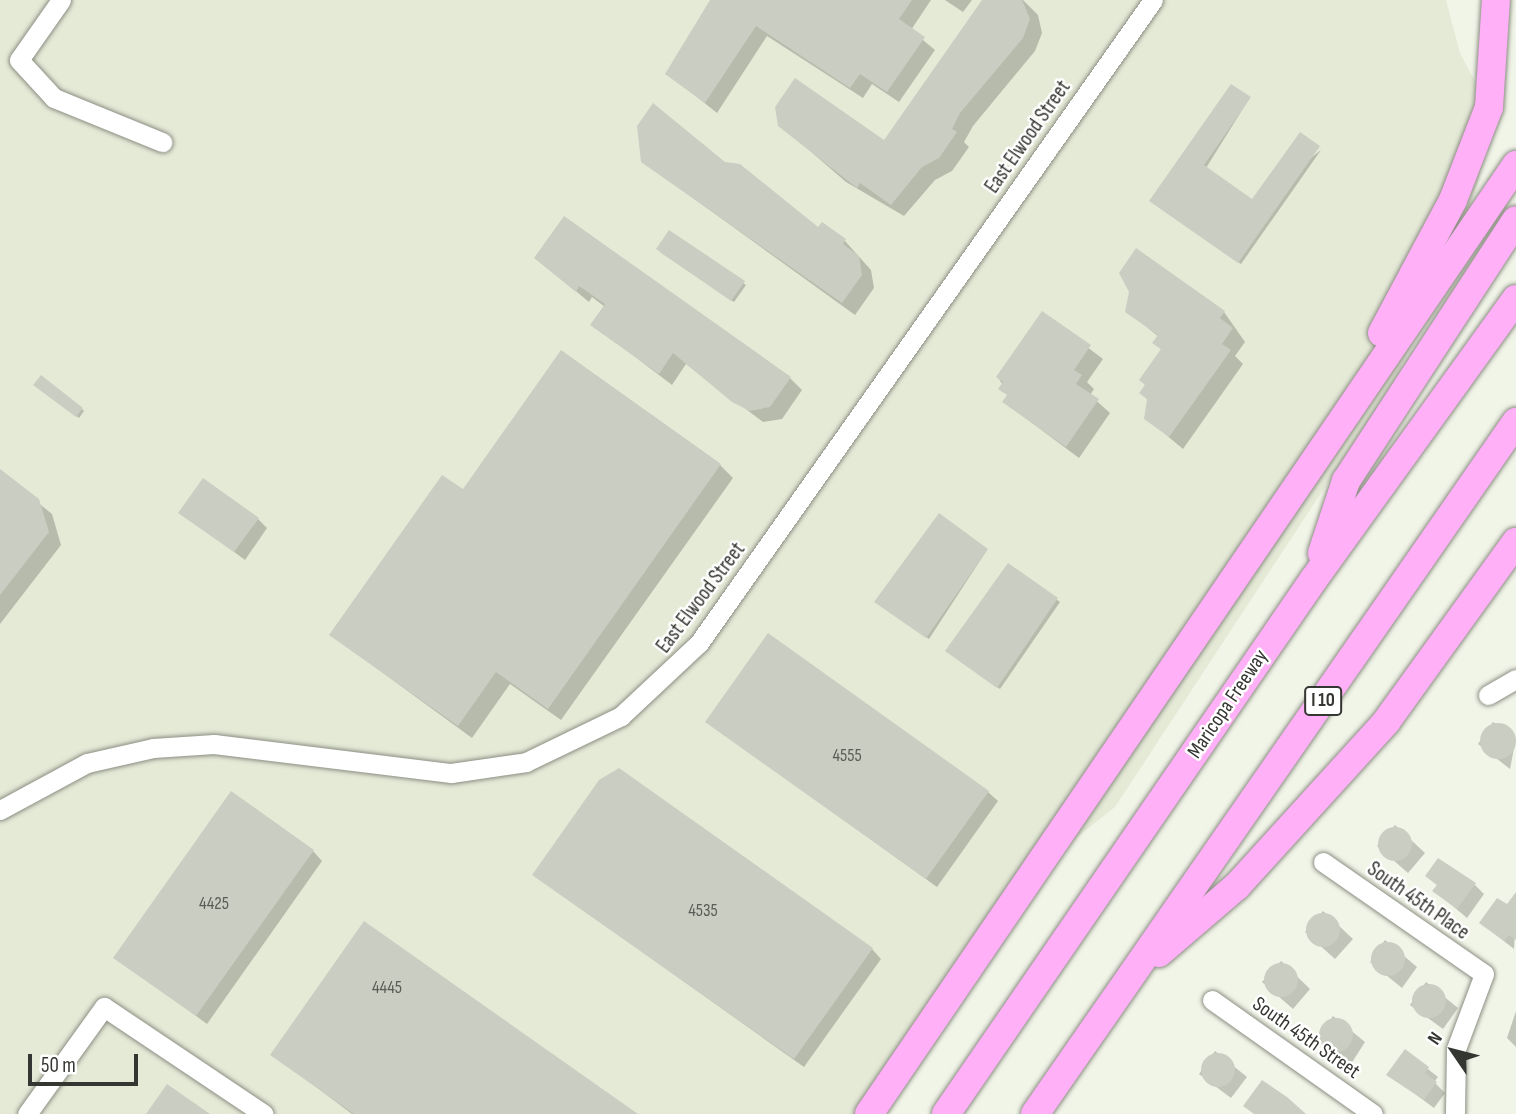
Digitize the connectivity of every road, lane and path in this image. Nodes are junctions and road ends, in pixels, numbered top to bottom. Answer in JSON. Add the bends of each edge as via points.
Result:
{"nodes":[{"id":1,"x":61,"y":0,"type":"edge"},
{"id":2,"x":1153,"y":0,"type":"edge"},
{"id":3,"x":1496,"y":0,"type":"edge"},
{"id":4,"x":162,"y":142,"type":"dead end"},
{"id":5,"x":1516,"y":165,"type":"edge"},
{"id":6,"x":1516,"y":220,"type":"edge"},
{"id":7,"x":1516,"y":299,"type":"edge"},
{"id":8,"x":1516,"y":422,"type":"edge"},
{"id":9,"x":1313,"y":456,"type":"junction"},
{"id":10,"x":1516,"y":542,"type":"edge"},
{"id":11,"x":1314,"y":579,"type":"junction"},
{"id":12,"x":1516,"y":679,"type":"edge"},
{"id":13,"x":1488,"y":695,"type":"dead end"},
{"id":14,"x":0,"y":810,"type":"edge"},
{"id":15,"x":1323,"y":862,"type":"dead end"},
{"id":16,"x":1127,"y":979,"type":"junction"},
{"id":17,"x":1212,"y":1000,"type":"dead end"},
{"id":18,"x":27,"y":1114,"type":"edge"},
{"id":19,"x":264,"y":1114,"type":"edge"},
{"id":20,"x":869,"y":1114,"type":"edge"},
{"id":21,"x":946,"y":1114,"type":"edge"},
{"id":22,"x":1035,"y":1114,"type":"edge"},
{"id":23,"x":1373,"y":1114,"type":"edge"},
{"id":24,"x":1455,"y":1114,"type":"edge"}],
"edges":[{"from":1,"to":4,"type":"street","via":[[19,60],[54,98]]},
{"from":2,"to":14,"type":"street","name":"East Elwood Street","via":[[699,643],[621,716],[526,761],[451,773],[225,745],[153,748],[87,763]]},
{"from":3,"to":9,"type":"highway","via":[[1489,107],[1453,200]]},
{"from":5,"to":9,"type":"highway"},
{"from":6,"to":11,"type":"highway","via":[[1346,481]]},
{"from":7,"to":11,"type":"highway","name":"Maricopa Freeway"},
{"from":8,"to":16,"type":"highway","number":"I 10"},
{"from":9,"to":20,"type":"highway"},
{"from":10,"to":16,"type":"highway","via":[[1386,722],[1237,886]]},
{"from":11,"to":21,"type":"highway","name":"Maricopa Freeway"},
{"from":12,"to":13,"type":"street"},
{"from":15,"to":24,"type":"street","name":"South 45th Place","via":[[1486,978],[1457,1041]]},
{"from":16,"to":22,"type":"highway","number":"I 10"},
{"from":17,"to":23,"type":"street","name":"South 45th Street"},
{"from":18,"to":19,"type":"street","via":[[104,1007]]}]}
